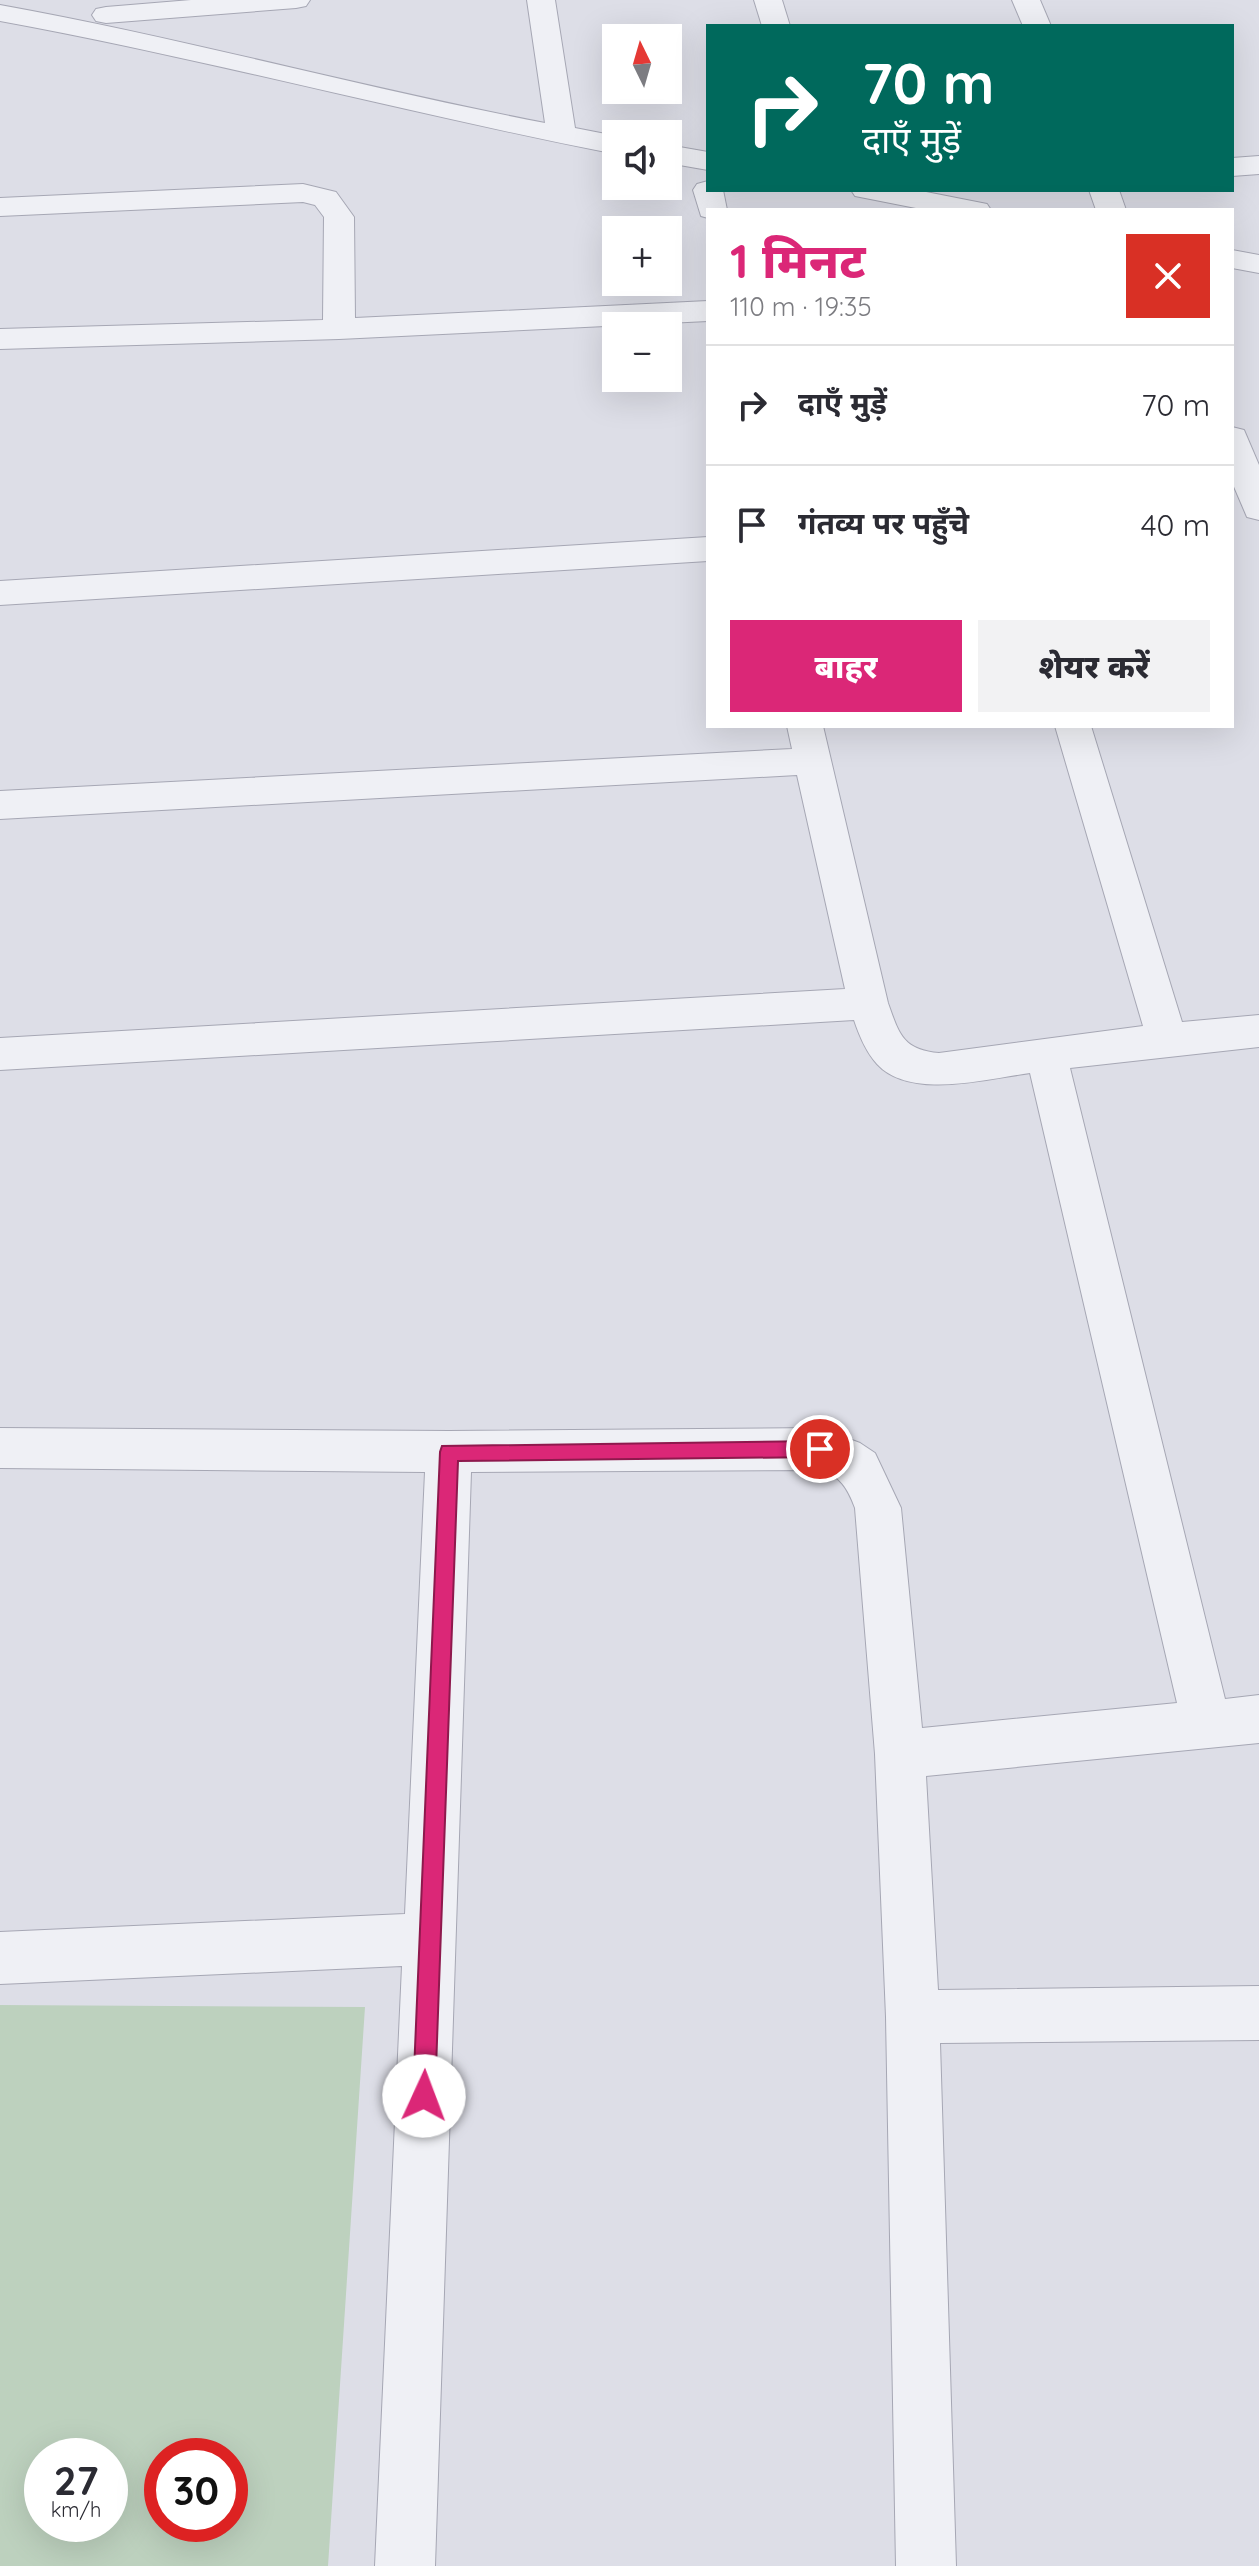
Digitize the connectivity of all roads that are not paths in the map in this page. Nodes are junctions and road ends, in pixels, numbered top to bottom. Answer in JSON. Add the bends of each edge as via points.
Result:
{"nodes":[{"id":1,"x":296,"y":0,"type":"edge"},
{"id":2,"x":541,"y":0,"type":"edge"},
{"id":3,"x":768,"y":0,"type":"edge"},
{"id":4,"x":1026,"y":0,"type":"edge"},
{"id":5,"x":0,"y":13,"type":"edge"},
{"id":6,"x":106,"y":16,"type":"edge"},
{"id":7,"x":775,"y":24,"type":"edge"},
{"id":8,"x":1036,"y":24,"type":"edge"},
{"id":9,"x":62,"y":25,"type":"junction"},
{"id":10,"x":0,"y":31,"type":"edge"},
{"id":11,"x":562,"y":136,"type":"junction"},
{"id":12,"x":602,"y":143,"type":"edge"},
{"id":13,"x":682,"y":162,"type":"edge"},
{"id":14,"x":1259,"y":165,"type":"edge"},
{"id":15,"x":1234,"y":167,"type":"edge"},
{"id":16,"x":706,"y":174,"type":"edge"},
{"id":17,"x":892,"y":196,"type":"edge"},
{"id":18,"x":0,"y":207,"type":"edge"},
{"id":19,"x":964,"y":208,"type":"edge"},
{"id":20,"x":1234,"y":259,"type":"edge"},
{"id":21,"x":1259,"y":264,"type":"edge"},
{"id":22,"x":706,"y":311,"type":"edge"},
{"id":23,"x":339,"y":329,"type":"junction"},
{"id":24,"x":0,"y":339,"type":"edge"},
{"id":25,"x":1234,"y":443,"type":"edge"},
{"id":26,"x":1259,"y":509,"type":"edge"},
{"id":27,"x":706,"y":549,"type":"edge"},
{"id":28,"x":0,"y":593,"type":"edge"},
{"id":29,"x":1074,"y":728,"type":"edge"},
{"id":30,"x":808,"y":744,"type":"edge"},
{"id":31,"x":0,"y":805,"type":"edge"},
{"id":32,"x":868,"y":1003,"type":"junction"},
{"id":33,"x":1259,"y":1031,"type":"edge"},
{"id":34,"x":1167,"y":1039,"type":"junction"},
{"id":35,"x":0,"y":1054,"type":"edge"},
{"id":36,"x":1046,"y":1055,"type":"junction"},
{"id":37,"x":0,"y":1448,"type":"edge"},
{"id":38,"x":449,"y":1452,"type":"junction"},
{"id":39,"x":1259,"y":1719,"type":"edge"},
{"id":40,"x":1206,"y":1723,"type":"junction"},
{"id":41,"x":900,"y":1754,"type":"junction"},
{"id":42,"x":431,"y":1939,"type":"junction"},
{"id":43,"x":0,"y":1958,"type":"edge"},
{"id":44,"x":1259,"y":2013,"type":"edge"},
{"id":45,"x":913,"y":2017,"type":"junction"},
{"id":46,"x":405,"y":2566,"type":"edge"},
{"id":47,"x":926,"y":2566,"type":"edge"}],
"edges":[{"from":1,"to":6,"type":"street"},
{"from":2,"to":11,"type":"street"},
{"from":3,"to":7,"type":"street"},
{"from":4,"to":8,"type":"street"},
{"from":5,"to":9,"type":"street"},
{"from":6,"to":9,"type":"street"},
{"from":6,"to":11,"type":"street"},
{"from":9,"to":10,"type":"street"},
{"from":11,"to":12,"type":"street"},
{"from":13,"to":16,"type":"street"},
{"from":14,"to":15,"type":"street"},
{"from":17,"to":19,"type":"street"},
{"from":18,"to":23,"type":"street","via":[[323,195],[339,217]]},
{"from":20,"to":21,"type":"street"},
{"from":22,"to":23,"type":"street"},
{"from":23,"to":24,"type":"street"},
{"from":25,"to":26,"type":"street"},
{"from":27,"to":28,"type":"street"},
{"from":29,"to":34,"type":"street"},
{"from":30,"to":31,"type":"street"},
{"from":30,"to":32,"type":"street"},
{"from":32,"to":35,"type":"street"},
{"from":32,"to":36,"type":"street","via":[[881,1042],[895,1059],[917,1069]]},
{"from":33,"to":34,"type":"street"},
{"from":34,"to":36,"type":"street"},
{"from":36,"to":40,"type":"street"},
{"from":37,"to":38,"type":"street"},
{"from":38,"to":41,"type":"street","via":[[820,1449],[848,1457],[869,1481],[878,1508]]},
{"from":38,"to":42,"type":"street"},
{"from":39,"to":40,"type":"street"},
{"from":40,"to":41,"type":"street"},
{"from":41,"to":45,"type":"street"},
{"from":42,"to":43,"type":"street"},
{"from":42,"to":46,"type":"street"},
{"from":44,"to":45,"type":"street"},
{"from":45,"to":47,"type":"street"}]}
